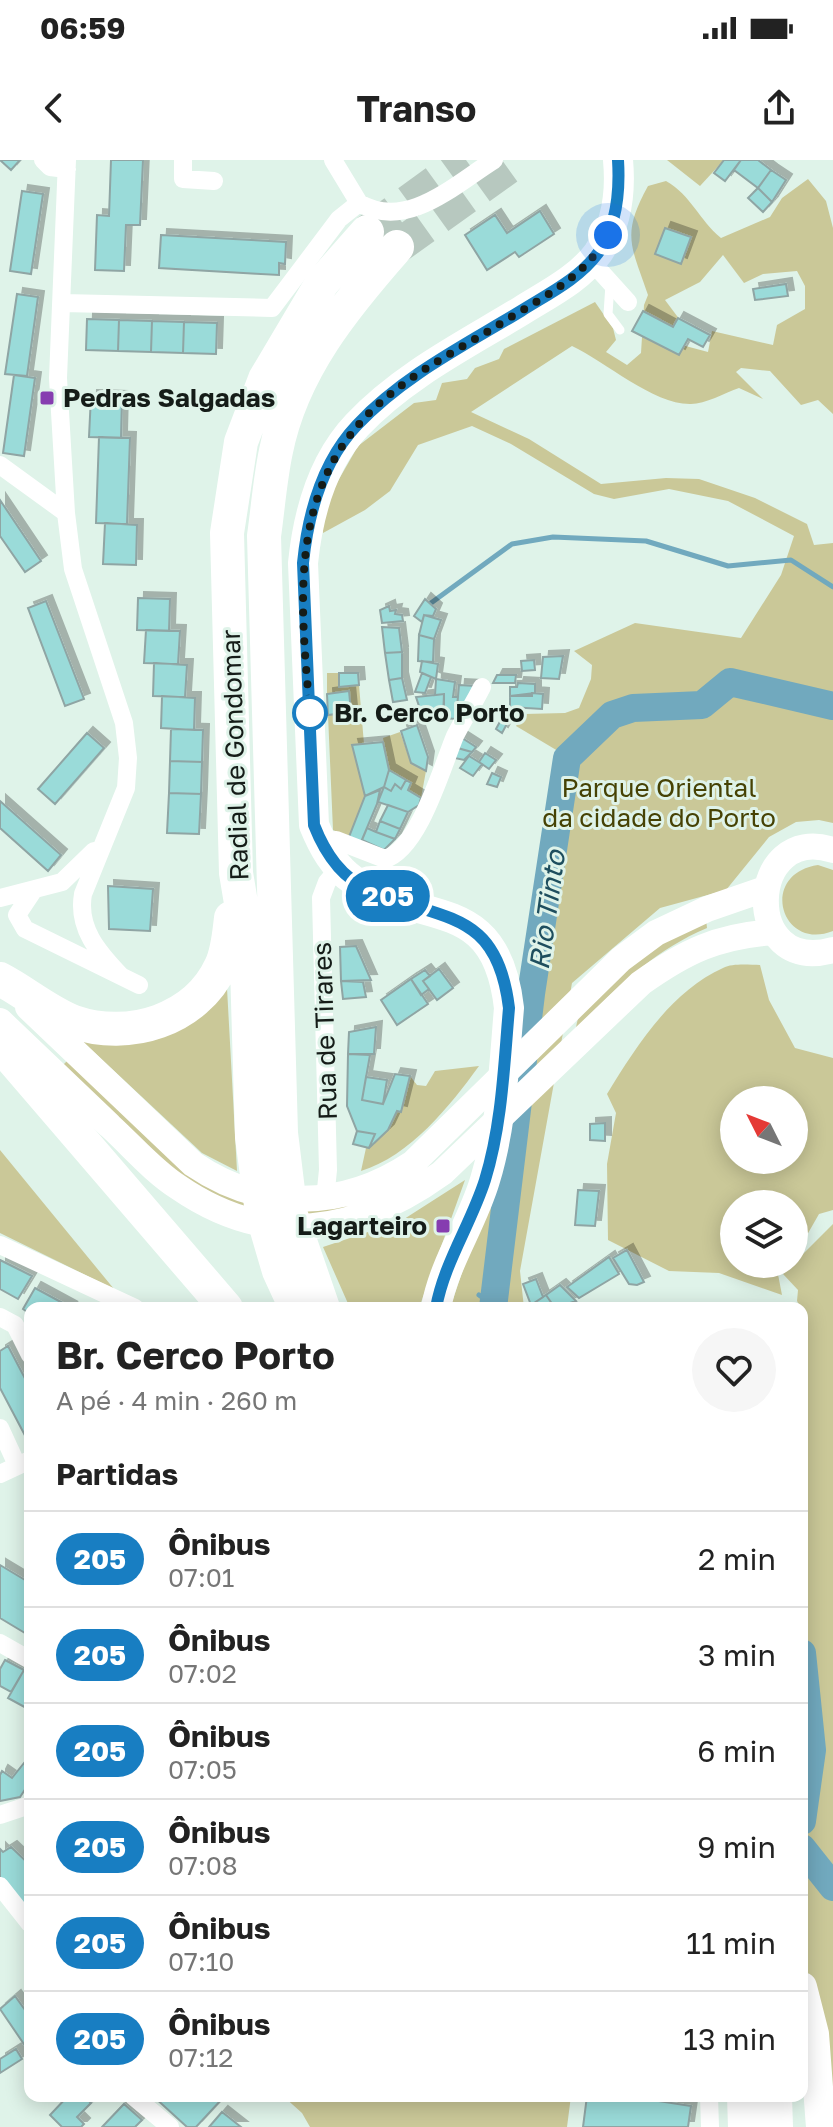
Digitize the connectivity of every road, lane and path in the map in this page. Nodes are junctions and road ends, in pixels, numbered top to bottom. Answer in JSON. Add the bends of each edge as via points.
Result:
{"nodes":[{"id":1,"x":43,"y":160,"type":"edge"},
{"id":2,"x":183,"y":160,"type":"edge"},
{"id":3,"x":333,"y":160,"type":"edge"},
{"id":4,"x":494,"y":160,"type":"edge"},
{"id":5,"x":618,"y":160,"type":"edge"},
{"id":6,"x":67,"y":165,"type":"edge"},
{"id":7,"x":214,"y":181,"type":"dead end"},
{"id":8,"x":363,"y":218,"type":"junction"},
{"id":9,"x":397,"y":247,"type":"tunnel mouth"},
{"id":10,"x":601,"y":271,"type":"junction"},
{"id":11,"x":628,"y":302,"type":"dead end"},
{"id":12,"x":63,"y":303,"type":"junction"},
{"id":13,"x":620,"y":330,"type":"dead end"},
{"id":14,"x":0,"y":465,"type":"edge"},
{"id":15,"x":66,"y":513,"type":"junction"},
{"id":16,"x":482,"y":687,"type":"dead end"},
{"id":17,"x":105,"y":838,"type":"junction"},
{"id":18,"x":833,"y":850,"type":"edge"},
{"id":19,"x":330,"y":856,"type":"junction"},
{"id":20,"x":236,"y":873,"type":"junction"},
{"id":21,"x":765,"y":889,"type":"junction"},
{"id":22,"x":33,"y":891,"type":"junction"},
{"id":23,"x":0,"y":898,"type":"edge"},
{"id":24,"x":774,"y":932,"type":"junction"},
{"id":25,"x":833,"y":950,"type":"edge"},
{"id":26,"x":120,"y":975,"type":"junction"},
{"id":27,"x":0,"y":980,"type":"edge"},
{"id":28,"x":139,"y":985,"type":"dead end"},
{"id":29,"x":0,"y":1021,"type":"edge"},
{"id":30,"x":0,"y":1045,"type":"edge"},
{"id":31,"x":267,"y":1135,"type":"junction"},
{"id":32,"x":325,"y":1199,"type":"junction"},
{"id":33,"x":0,"y":1245,"type":"edge"},
{"id":34,"x":293,"y":1268,"type":"junction"},
{"id":35,"x":122,"y":1302,"type":"edge"},
{"id":36,"x":221,"y":1302,"type":"edge"},
{"id":37,"x":296,"y":1302,"type":"edge"},
{"id":38,"x":318,"y":1302,"type":"edge"},
{"id":39,"x":437,"y":1302,"type":"edge"},
{"id":40,"x":0,"y":1317,"type":"edge"},
{"id":41,"x":24,"y":1343,"type":"edge"},
{"id":42,"x":0,"y":1428,"type":"edge"},
{"id":43,"x":16,"y":1466,"type":"edge"},
{"id":44,"x":0,"y":1643,"type":"edge"},
{"id":45,"x":24,"y":1657,"type":"edge"},
{"id":46,"x":24,"y":1807,"type":"edge"},
{"id":47,"x":0,"y":1815,"type":"edge"},
{"id":48,"x":0,"y":1886,"type":"edge"},
{"id":49,"x":24,"y":1916,"type":"edge"},
{"id":50,"x":808,"y":2010,"type":"edge"},
{"id":51,"x":140,"y":2102,"type":"edge"},
{"id":52,"x":709,"y":2102,"type":"edge"},
{"id":53,"x":744,"y":2102,"type":"edge"},
{"id":54,"x":775,"y":2102,"type":"edge"},
{"id":55,"x":170,"y":2127,"type":"edge"},
{"id":56,"x":710,"y":2127,"type":"edge"},
{"id":57,"x":745,"y":2127,"type":"edge"},
{"id":58,"x":776,"y":2127,"type":"edge"},
{"id":59,"x":821,"y":2127,"type":"edge"}],
"edges":[{"from":1,"to":6,"type":"street","via":[[50,167]]},
{"from":2,"to":7,"type":"street","via":[[183,179]]},
{"from":3,"to":8,"type":"street"},
{"from":4,"to":8,"type":"street","via":[[407,211]]},
{"from":5,"to":10,"type":"main road","via":[[620,186]]},
{"from":6,"to":12,"type":"street"},
{"from":8,"to":12,"type":"street","via":[[331,230],[272,308]]},
{"from":8,"to":20,"type":"highway","name":"Radial de Gondomar","via":[[265,379],[241,442],[227,533]]},
{"from":9,"to":31,"type":"highway","name":"Radial de Gondomar","via":[[319,343],[276,448],[264,536]]},
{"from":10,"to":11,"type":"street"},
{"from":10,"to":13,"type":"lane","via":[[608,314]]},
{"from":10,"to":19,"type":"main road","via":[[570,281],[410,379],[355,427],[324,477],[303,563],[314,825]]},
{"from":12,"to":15,"type":"street","via":[[58,378]]},
{"from":14,"to":15,"type":"street"},
{"from":15,"to":17,"type":"street","via":[[73,569],[124,723],[126,788]]},
{"from":16,"to":19,"type":"street","via":[[425,812],[390,858],[336,840]]},
{"from":17,"to":22,"type":"street","via":[[68,878]]},
{"from":17,"to":26,"type":"street","via":[[82,907],[88,934]]},
{"from":18,"to":21,"type":"main road","via":[[795,852],[781,861]]},
{"from":19,"to":32,"type":"street","name":"Rua de Tirares","via":[[321,898],[329,1179]]},
{"from":19,"to":39,"type":"main road","via":[[369,890],[463,923],[491,949],[506,987],[509,1008],[494,1144]]},
{"from":20,"to":27,"type":"highway","via":[[221,966],[192,1002],[163,1021],[117,1029],[83,1024]]},
{"from":20,"to":31,"type":"highway","name":"Radial de Gondomar"},
{"from":21,"to":24,"type":"main road","via":[[767,919]]},
{"from":21,"to":32,"type":"main road","via":[[656,933],[621,959],[413,1163],[361,1190]]},
{"from":22,"to":23,"type":"street"},
{"from":22,"to":26,"type":"street","via":[[17,915],[25,929]]},
{"from":24,"to":25,"type":"main road","via":[[799,950]]},
{"from":24,"to":29,"type":"main road","via":[[718,939],[672,960],[641,983],[465,1154],[405,1200],[339,1224],[279,1227],[231,1215],[176,1186]]},
{"from":26,"to":28,"type":"street"},
{"from":27,"to":32,"type":"main road","via":[[204,1171],[239,1189],[280,1200]]},
{"from":30,"to":36,"type":"highway"},
{"from":31,"to":34,"type":"highway","name":"Radial de Gondomar","via":[[291,1215]]},
{"from":33,"to":35,"type":"street"},
{"from":34,"to":37,"type":"highway","name":"Radial de Gondomar"},
{"from":34,"to":38,"type":"highway","name":"Radial de Gondomar"},
{"from":40,"to":41,"type":"street","via":[[15,1325]]},
{"from":42,"to":43,"type":"street"},
{"from":44,"to":45,"type":"street"},
{"from":46,"to":47,"type":"street"},
{"from":48,"to":49,"type":"street"},
{"from":50,"to":59,"type":"main road"},
{"from":51,"to":55,"type":"street"},
{"from":52,"to":56,"type":"street"},
{"from":53,"to":57,"type":"highway"},
{"from":54,"to":58,"type":"highway"}]}
